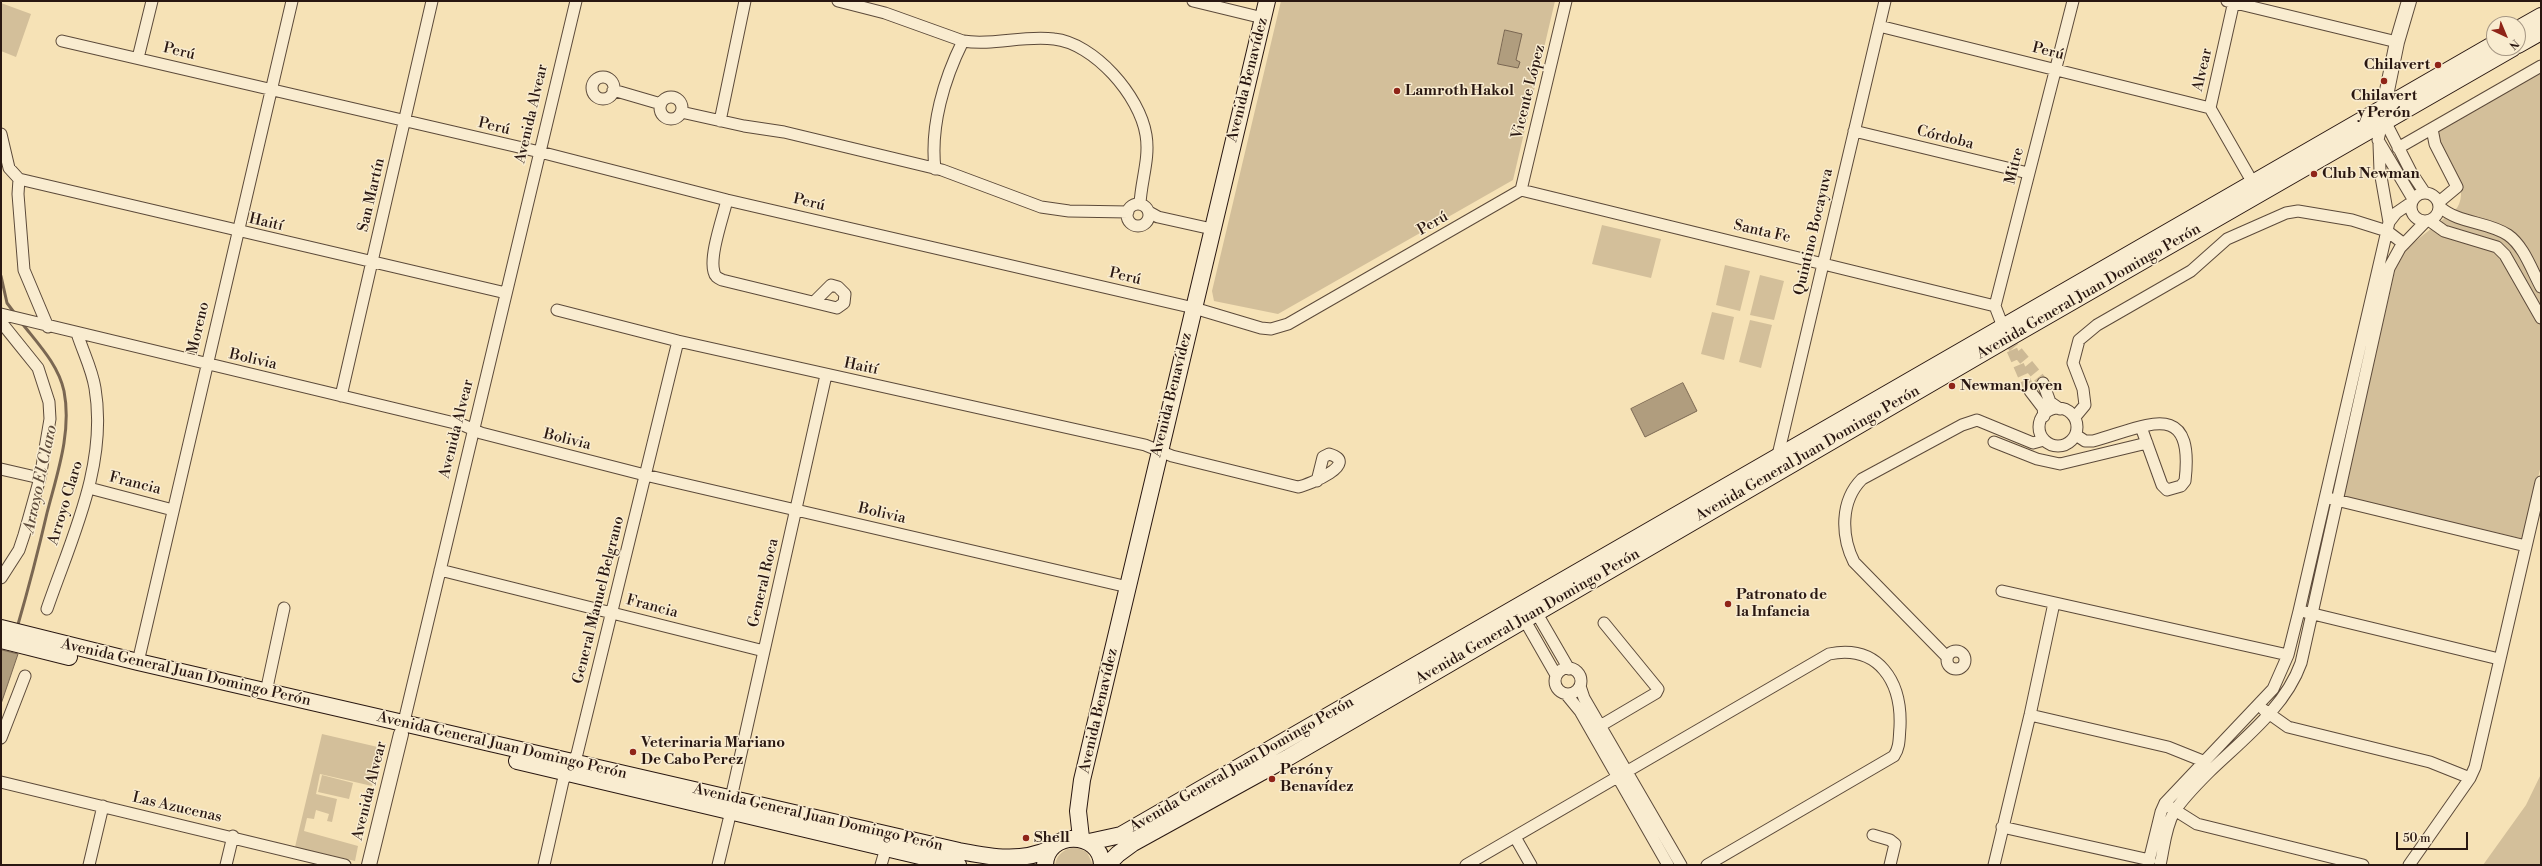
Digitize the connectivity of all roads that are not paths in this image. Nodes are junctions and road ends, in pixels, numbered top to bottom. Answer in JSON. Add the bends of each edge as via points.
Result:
{"nodes":[{"id":1,"x":152,"y":1,"type":"edge"},
{"id":2,"x":292,"y":1,"type":"edge"},
{"id":3,"x":432,"y":1,"type":"edge"},
{"id":4,"x":576,"y":1,"type":"edge"},
{"id":5,"x":745,"y":1,"type":"edge"},
{"id":6,"x":838,"y":1,"type":"edge"},
{"id":7,"x":1193,"y":1,"type":"edge"},
{"id":8,"x":1267,"y":1,"type":"edge"},
{"id":9,"x":1566,"y":1,"type":"edge"},
{"id":10,"x":1885,"y":1,"type":"edge"},
{"id":11,"x":2074,"y":1,"type":"edge"},
{"id":12,"x":2409,"y":1,"type":"edge"},
{"id":13,"x":2232,"y":2,"type":"edge"},
{"id":14,"x":2541,"y":16,"type":"edge"},
{"id":15,"x":1263,"y":18,"type":"junction"},
{"id":16,"x":2526,"y":25,"type":"edge"},
{"id":17,"x":1879,"y":26,"type":"junction"},
{"id":18,"x":2541,"y":32,"type":"edge"},
{"id":19,"x":2526,"y":40,"type":"edge"},
{"id":20,"x":62,"y":41,"type":"dead end"},
{"id":21,"x":963,"y":41,"type":"junction"},
{"id":22,"x":2397,"y":42,"type":"junction"},
{"id":23,"x":2486,"y":49,"type":"edge"},
{"id":24,"x":2498,"y":56,"type":"edge"},
{"id":25,"x":138,"y":58,"type":"junction"},
{"id":26,"x":2541,"y":66,"type":"edge"},
{"id":27,"x":2056,"y":69,"type":"junction"},
{"id":28,"x":271,"y":90,"type":"junction"},
{"id":29,"x":613,"y":90,"type":"dead end"},
{"id":30,"x":2210,"y":108,"type":"junction"},
{"id":31,"x":2382,"y":116,"type":"junction"},
{"id":32,"x":720,"y":121,"type":"junction"},
{"id":33,"x":404,"y":122,"type":"junction"},
{"id":34,"x":2432,"y":129,"type":"junction"},
{"id":35,"x":1854,"y":131,"type":"junction"},
{"id":36,"x":1,"y":134,"type":"edge"},
{"id":37,"x":2378,"y":140,"type":"junction"},
{"id":38,"x":2398,"y":148,"type":"junction"},
{"id":39,"x":540,"y":152,"type":"junction"},
{"id":40,"x":935,"y":169,"type":"junction"},
{"id":41,"x":2028,"y":173,"type":"junction"},
{"id":42,"x":19,"y":179,"type":"junction"},
{"id":43,"x":2253,"y":183,"type":"junction"},
{"id":44,"x":1521,"y":190,"type":"junction"},
{"id":45,"x":2425,"y":193,"type":"junction"},
{"id":46,"x":726,"y":200,"type":"junction"},
{"id":47,"x":2413,"y":201,"type":"junction"},
{"id":48,"x":1140,"y":204,"type":"junction"},
{"id":49,"x":2439,"y":205,"type":"junction"},
{"id":50,"x":1128,"y":212,"type":"junction"},
{"id":51,"x":1147,"y":217,"type":"junction"},
{"id":52,"x":2428,"y":221,"type":"junction"},
{"id":53,"x":2388,"y":227,"type":"junction"},
{"id":54,"x":237,"y":231,"type":"junction"},
{"id":55,"x":1211,"y":232,"type":"junction"},
{"id":56,"x":2404,"y":244,"type":"junction"},
{"id":57,"x":1822,"y":262,"type":"junction"},
{"id":58,"x":372,"y":263,"type":"junction"},
{"id":59,"x":2541,"y":287,"type":"edge"},
{"id":60,"x":506,"y":293,"type":"junction"},
{"id":61,"x":815,"y":301,"type":"dead end"},
{"id":62,"x":1995,"y":306,"type":"junction"},
{"id":63,"x":1194,"y":308,"type":"junction"},
{"id":64,"x":557,"y":310,"type":"dead end"},
{"id":65,"x":1,"y":314,"type":"edge"},
{"id":66,"x":2541,"y":318,"type":"edge"},
{"id":67,"x":1,"y":322,"type":"edge"},
{"id":68,"x":43,"y":325,"type":"junction"},
{"id":69,"x":2005,"y":332,"type":"junction"},
{"id":70,"x":77,"y":334,"type":"junction"},
{"id":71,"x":678,"y":341,"type":"junction"},
{"id":72,"x":206,"y":364,"type":"junction"},
{"id":73,"x":826,"y":375,"type":"junction"},
{"id":74,"x":2043,"y":383,"type":"tunnel mouth"},
{"id":75,"x":2030,"y":391,"type":"tunnel mouth"},
{"id":76,"x":342,"y":396,"type":"junction"},
{"id":77,"x":2060,"y":409,"type":"junction"},
{"id":78,"x":2044,"y":416,"type":"junction"},
{"id":79,"x":2074,"y":418,"type":"junction"},
{"id":80,"x":2141,"y":428,"type":"junction"},
{"id":81,"x":474,"y":430,"type":"junction"},
{"id":82,"x":2076,"y":434,"type":"junction"},
{"id":83,"x":2044,"y":440,"type":"junction"},
{"id":84,"x":1994,"y":442,"type":"dead end"},
{"id":85,"x":2147,"y":443,"type":"junction"},
{"id":86,"x":2062,"y":446,"type":"junction"},
{"id":87,"x":1159,"y":451,"type":"junction"},
{"id":88,"x":1779,"y":463,"type":"junction"},
{"id":89,"x":2060,"y":464,"type":"junction"},
{"id":90,"x":1,"y":469,"type":"edge"},
{"id":91,"x":645,"y":475,"type":"junction"},
{"id":92,"x":40,"y":478,"type":"junction"},
{"id":93,"x":1317,"y":481,"type":"dead end"},
{"id":94,"x":2541,"y":482,"type":"edge"},
{"id":95,"x":89,"y":488,"type":"junction"},
{"id":96,"x":2325,"y":498,"type":"junction"},
{"id":97,"x":2338,"y":501,"type":"junction"},
{"id":98,"x":797,"y":509,"type":"junction"},
{"id":99,"x":173,"y":510,"type":"junction"},
{"id":100,"x":2526,"y":546,"type":"junction"},
{"id":101,"x":440,"y":570,"type":"junction"},
{"id":102,"x":1,"y":578,"type":"edge"},
{"id":103,"x":1128,"y":587,"type":"junction"},
{"id":104,"x":2002,"y":591,"type":"dead end"},
{"id":105,"x":2054,"y":603,"type":"junction"},
{"id":106,"x":284,"y":608,"type":"dead end"},
{"id":107,"x":47,"y":609,"type":"dead end"},
{"id":108,"x":2299,"y":611,"type":"junction"},
{"id":109,"x":611,"y":612,"type":"junction"},
{"id":110,"x":2310,"y":613,"type":"junction"},
{"id":111,"x":1530,"y":615,"type":"junction"},
{"id":112,"x":1604,"y":623,"type":"dead end"},
{"id":113,"x":1,"y":629,"type":"edge"},
{"id":114,"x":1,"y":640,"type":"edge"},
{"id":115,"x":32,"y":642,"type":"junction"},
{"id":116,"x":764,"y":651,"type":"junction"},
{"id":117,"x":2288,"y":655,"type":"junction"},
{"id":118,"x":1947,"y":657,"type":"dead end"},
{"id":119,"x":2499,"y":659,"type":"junction"},
{"id":120,"x":138,"y":662,"type":"junction"},
{"id":121,"x":1569,"y":669,"type":"junction"},
{"id":122,"x":24,"y":676,"type":"dead end"},
{"id":123,"x":1556,"y":676,"type":"junction"},
{"id":124,"x":1580,"y":686,"type":"junction"},
{"id":125,"x":266,"y":692,"type":"junction"},
{"id":126,"x":1566,"y":694,"type":"junction"},
{"id":127,"x":2259,"y":704,"type":"junction"},
{"id":128,"x":2030,"y":715,"type":"junction"},
{"id":129,"x":2268,"y":715,"type":"junction"},
{"id":130,"x":1600,"y":726,"type":"junction"},
{"id":131,"x":403,"y":729,"type":"junction"},
{"id":132,"x":1,"y":738,"type":"edge"},
{"id":133,"x":2203,"y":761,"type":"junction"},
{"id":134,"x":570,"y":767,"type":"junction"},
{"id":135,"x":1622,"y":774,"type":"junction"},
{"id":136,"x":2470,"y":778,"type":"junction"},
{"id":137,"x":1,"y":782,"type":"edge"},
{"id":138,"x":1080,"y":790,"type":"junction"},
{"id":139,"x":2165,"y":803,"type":"junction"},
{"id":140,"x":731,"y":805,"type":"junction"},
{"id":141,"x":103,"y":806,"type":"junction"},
{"id":142,"x":2175,"y":811,"type":"junction"},
{"id":143,"x":2002,"y":827,"type":"junction"},
{"id":144,"x":1873,"y":834,"type":"dead end"},
{"id":145,"x":233,"y":836,"type":"junction"},
{"id":146,"x":1515,"y":837,"type":"junction"},
{"id":147,"x":1085,"y":840,"type":"junction"},
{"id":148,"x":1053,"y":846,"type":"junction"},
{"id":149,"x":886,"y":848,"type":"junction"},
{"id":150,"x":2153,"y":863,"type":"edge"},
{"id":151,"x":89,"y":865,"type":"edge"},
{"id":152,"x":226,"y":865,"type":"edge"},
{"id":153,"x":345,"y":865,"type":"edge"},
{"id":154,"x":369,"y":865,"type":"edge"},
{"id":155,"x":544,"y":865,"type":"edge"},
{"id":156,"x":718,"y":865,"type":"edge"},
{"id":157,"x":881,"y":865,"type":"edge"},
{"id":158,"x":958,"y":865,"type":"edge"},
{"id":159,"x":1045,"y":865,"type":"edge"},
{"id":160,"x":1102,"y":865,"type":"edge"},
{"id":161,"x":1107,"y":865,"type":"edge"},
{"id":162,"x":1466,"y":865,"type":"edge"},
{"id":163,"x":1531,"y":865,"type":"edge"},
{"id":164,"x":1668,"y":865,"type":"edge"},
{"id":165,"x":1681,"y":865,"type":"edge"},
{"id":166,"x":1707,"y":865,"type":"edge"},
{"id":167,"x":1890,"y":865,"type":"edge"},
{"id":168,"x":1994,"y":865,"type":"edge"},
{"id":169,"x":2363,"y":865,"type":"edge"},
{"id":170,"x":2409,"y":865,"type":"edge"}],
"edges":[{"from":1,"to":25,"type":"street"},
{"from":2,"to":28,"type":"street","name":"Moreno"},
{"from":3,"to":33,"type":"street","name":"San Martín"},
{"from":4,"to":39,"type":"street","name":"Avenida Alvear"},
{"from":5,"to":32,"type":"street"},
{"from":6,"to":21,"type":"street","via":[[885,13]]},
{"from":7,"to":15,"type":"street"},
{"from":8,"to":15,"type":"main road","name":"Avenida Benavídez"},
{"from":9,"to":44,"type":"street","name":"Vicente López"},
{"from":10,"to":17,"type":"street","name":"Quintino Bocayuva"},
{"from":11,"to":27,"type":"street","name":"Mitre"},
{"from":12,"to":22,"type":"street"},
{"from":13,"to":22,"type":"street"},
{"from":13,"to":30,"type":"street","name":"Alvear"},
{"from":14,"to":16,"type":"main road"},
{"from":15,"to":55,"type":"main road","name":"Avenida Benavídez"},
{"from":17,"to":27,"type":"street","name":"Perú"},
{"from":17,"to":35,"type":"street","name":"Quintino Bocayuva"},
{"from":18,"to":19,"type":"main road"},
{"from":20,"to":25,"type":"street","name":"Perú"},
{"from":21,"to":40,"type":"street","via":[[941,100],[935,129]]},
{"from":21,"to":48,"type":"street","via":[[975,43],[1030,37],[1055,39],[1076,46],[1104,66],[1125,90],[1141,118],[1146,135],[1147,154]]},
{"from":22,"to":31,"type":"street"},
{"from":23,"to":31,"type":"main road","name":"Avenida General Juan Domingo Perón"},
{"from":24,"to":31,"type":"main road","name":"Avenida General Juan Domingo Perón"},
{"from":25,"to":28,"type":"street","name":"Perú"},
{"from":26,"to":34,"type":"street"},
{"from":27,"to":30,"type":"street","name":"Perú"},
{"from":27,"to":41,"type":"street","name":"Mitre"},
{"from":28,"to":33,"type":"street","name":"Perú"},
{"from":28,"to":54,"type":"street","name":"Moreno"},
{"from":29,"to":32,"type":"street","via":[[661,104],[661,110],[667,118],[677,117],[681,112]]},
{"from":30,"to":43,"type":"street","name":"Alvear"},
{"from":31,"to":37,"type":"street"},
{"from":31,"to":38,"type":"street"},
{"from":31,"to":43,"type":"main road","name":"Avenida General Juan Domingo Perón"},
{"from":31,"to":69,"type":"main road","name":"Avenida General Juan Domingo Perón"},
{"from":32,"to":40,"type":"street","via":[[784,132]]},
{"from":33,"to":39,"type":"street","name":"Perú"},
{"from":33,"to":58,"type":"street","name":"San Martín"},
{"from":34,"to":38,"type":"street"},
{"from":34,"to":49,"type":"street","via":[[2435,144],[2457,188]]},
{"from":35,"to":41,"type":"street","name":"Córdoba"},
{"from":35,"to":57,"type":"street","name":"Quintino Bocayuva"},
{"from":36,"to":42,"type":"street","via":[[9,168]]},
{"from":37,"to":47,"type":"street"},
{"from":37,"to":53,"type":"street"},
{"from":38,"to":45,"type":"street"},
{"from":39,"to":46,"type":"street","name":"Perú"},
{"from":39,"to":60,"type":"street","name":"Avenida Alvear"},
{"from":40,"to":50,"type":"street","via":[[1041,207],[1069,211]]},
{"from":41,"to":62,"type":"street","name":"Mitre"},
{"from":42,"to":54,"type":"street","name":"Haití"},
{"from":42,"to":68,"type":"street","via":[[24,270]]},
{"from":43,"to":69,"type":"main road","name":"Avenida General Juan Domingo Perón"},
{"from":44,"to":57,"type":"street","name":"Santa Fe"},
{"from":44,"to":63,"type":"street","name":"Perú","via":[[1283,326],[1261,328]]},
{"from":45,"to":47,"type":"street"},
{"from":45,"to":49,"type":"street","via":[[2434,195]]},
{"from":46,"to":61,"type":"street","via":[[714,258],[713,270],[716,276],[722,280]]},
{"from":46,"to":63,"type":"street","name":"Perú"},
{"from":47,"to":52,"type":"street","via":[[2414,216]]},
{"from":47,"to":53,"type":"street","via":[[2396,213]]},
{"from":48,"to":50,"type":"street","via":[[1134,205]]},
{"from":48,"to":51,"type":"street"},
{"from":49,"to":52,"type":"street","via":[[2437,216]]},
{"from":49,"to":59,"type":"street","via":[[2450,216],[2507,235],[2516,243]]},
{"from":50,"to":51,"type":"street","via":[[1128,218],[1133,224],[1139,225]]},
{"from":51,"to":55,"type":"street"},
{"from":52,"to":56,"type":"street"},
{"from":52,"to":66,"type":"street","via":[[2444,231],[2497,247],[2505,255]]},
{"from":53,"to":56,"type":"street"},
{"from":53,"to":79,"type":"street","via":[[2298,211],[2286,213],[2227,239],[2191,271],[2082,336],[2076,347],[2073,363],[2083,389],[2085,405]]},
{"from":53,"to":96,"type":"street"},
{"from":54,"to":58,"type":"street","name":"Haití"},
{"from":54,"to":72,"type":"street","name":"Moreno"},
{"from":55,"to":63,"type":"main road","name":"Avenida Benavídez"},
{"from":56,"to":97,"type":"street","via":[[2388,268]]},
{"from":57,"to":62,"type":"street","name":"Santa Fe"},
{"from":57,"to":88,"type":"street","name":"Quintino Bocayuva"},
{"from":58,"to":60,"type":"street","name":"Haití"},
{"from":58,"to":76,"type":"street","name":"San Martín"},
{"from":60,"to":81,"type":"street","name":"Avenida Alvear"},
{"from":62,"to":69,"type":"street"},
{"from":63,"to":87,"type":"main road","name":"Avenida Benavídez"},
{"from":64,"to":71,"type":"street","name":"Haití"},
{"from":65,"to":68,"type":"street","name":"Bolivia"},
{"from":67,"to":92,"type":"street","name":"Arroyo Claro","via":[[34,363],[45,385],[50,420]]},
{"from":68,"to":70,"type":"street","name":"Bolivia"},
{"from":69,"to":88,"type":"main road","name":"Avenida General Juan Domingo Perón"},
{"from":70,"to":72,"type":"street","name":"Bolivia"},
{"from":70,"to":95,"type":"street","name":"Arroyo Claro","via":[[95,389],[96,452]]},
{"from":71,"to":73,"type":"street","name":"Haití"},
{"from":71,"to":91,"type":"street","name":"General Manuel Belgrano"},
{"from":72,"to":76,"type":"street","name":"Bolivia"},
{"from":72,"to":99,"type":"street","name":"Moreno"},
{"from":73,"to":87,"type":"street","name":"Haití","via":[[1138,443]]},
{"from":73,"to":98,"type":"street","name":"General Roca"},
{"from":74,"to":77,"type":"street","via":[[2050,402]]},
{"from":75,"to":78,"type":"street","via":[[2043,408]]},
{"from":76,"to":81,"type":"street","name":"Bolivia"},
{"from":77,"to":78,"type":"street","via":[[2048,411]]},
{"from":77,"to":79,"type":"street","via":[[2071,413]]},
{"from":78,"to":83,"type":"street","via":[[2040,428]]},
{"from":79,"to":82,"type":"street","via":[[2077,423]]},
{"from":80,"to":82,"type":"street","via":[[2092,441],[2085,441]]},
{"from":80,"to":85,"type":"street"},
{"from":80,"to":85,"type":"street","via":[[2158,423],[2172,426],[2183,434],[2187,460],[2185,481],[2181,486],[2167,490],[2162,485]]},
{"from":81,"to":91,"type":"street","name":"Bolivia"},
{"from":81,"to":101,"type":"street","name":"Avenida Alvear"},
{"from":82,"to":86,"type":"street"},
{"from":83,"to":86,"type":"street","via":[[2055,446]]},
{"from":83,"to":118,"type":"street","via":[[2033,443],[1977,420],[1962,425],[1862,480],[1853,489],[1846,504],[1845,528],[1848,549],[1854,562]]},
{"from":84,"to":89,"type":"street","via":[[2037,459]]},
{"from":85,"to":89,"type":"street"},
{"from":86,"to":89,"type":"street"},
{"from":87,"to":93,"type":"street","name":"Haití","via":[[1298,487]]},
{"from":87,"to":103,"type":"main road","name":"Avenida Benavídez"},
{"from":88,"to":111,"type":"main road","name":"Avenida General Juan Domingo Perón"},
{"from":88,"to":147,"type":"main road","name":"Avenida General Juan Domingo Perón","via":[[1122,835]]},
{"from":90,"to":92,"type":"street"},
{"from":91,"to":98,"type":"street","name":"Bolivia"},
{"from":91,"to":109,"type":"street","name":"General Manuel Belgrano"},
{"from":92,"to":102,"type":"street","name":"Arroyo Claro","via":[[19,550]]},
{"from":94,"to":100,"type":"street"},
{"from":95,"to":99,"type":"street","name":"Francia"},
{"from":95,"to":107,"type":"street","name":"Arroyo Claro"},
{"from":96,"to":97,"type":"street"},
{"from":96,"to":108,"type":"street"},
{"from":97,"to":100,"type":"street"},
{"from":97,"to":110,"type":"street"},
{"from":98,"to":103,"type":"street","name":"Bolivia"},
{"from":98,"to":116,"type":"street","name":"General Roca"},
{"from":99,"to":120,"type":"street","name":"Moreno"},
{"from":100,"to":119,"type":"street"},
{"from":101,"to":109,"type":"street","name":"Francia"},
{"from":101,"to":131,"type":"street","name":"Avenida Alvear"},
{"from":103,"to":138,"type":"main road","name":"Avenida Benavídez"},
{"from":104,"to":105,"type":"street"},
{"from":105,"to":117,"type":"street"},
{"from":105,"to":128,"type":"street"},
{"from":106,"to":125,"type":"street"},
{"from":108,"to":110,"type":"street"},
{"from":108,"to":117,"type":"street"},
{"from":109,"to":116,"type":"street","name":"Francia"},
{"from":109,"to":134,"type":"street","name":"General Manuel Belgrano","via":[[577,754]]},
{"from":110,"to":119,"type":"street"},
{"from":110,"to":129,"type":"street","via":[[2301,663],[2295,679]]},
{"from":111,"to":121,"type":"street"},
{"from":111,"to":123,"type":"street"},
{"from":111,"to":161,"type":"main road","name":"Avenida General Juan Domingo Perón","via":[[1289,757],[1133,843]]},
{"from":112,"to":130,"type":"street","via":[[1658,690]]},
{"from":113,"to":115,"type":"main road","name":"Avenida General Juan Domingo Perón"},
{"from":114,"to":115,"type":"main road","name":"Avenida General Juan Domingo Perón"},
{"from":115,"to":120,"type":"main road","name":"Avenida General Juan Domingo Perón"},
{"from":115,"to":131,"type":"main road","name":"Avenida General Juan Domingo Perón"},
{"from":116,"to":140,"type":"street","name":"General Roca"},
{"from":117,"to":127,"type":"street","via":[[2273,689]]},
{"from":119,"to":136,"type":"street","via":[[2475,767]]},
{"from":120,"to":125,"type":"main road","name":"Avenida General Juan Domingo Perón"},
{"from":121,"to":123,"type":"street","via":[[1562,670]]},
{"from":121,"to":124,"type":"street","via":[[1578,674]]},
{"from":122,"to":132,"type":"street"},
{"from":123,"to":126,"type":"street","via":[[1556,688]]},
{"from":124,"to":126,"type":"street","via":[[1574,692]]},
{"from":124,"to":130,"type":"street"},
{"from":125,"to":131,"type":"main road","name":"Avenida General Juan Domingo Perón"},
{"from":126,"to":135,"type":"street"},
{"from":127,"to":129,"type":"street"},
{"from":127,"to":133,"type":"street"},
{"from":128,"to":133,"type":"street","via":[[2168,747]]},
{"from":128,"to":143,"type":"street"},
{"from":129,"to":136,"type":"street","via":[[2288,727],[2430,762]]},
{"from":129,"to":142,"type":"street","via":[[2202,780]]},
{"from":130,"to":135,"type":"street"},
{"from":131,"to":134,"type":"main road","name":"Avenida General Juan Domingo Perón"},
{"from":131,"to":154,"type":"street","name":"Avenida Alvear"},
{"from":133,"to":139,"type":"street"},
{"from":134,"to":140,"type":"main road","name":"Avenida General Juan Domingo Perón"},
{"from":134,"to":155,"type":"street","name":"General Manuel Belgrano"},
{"from":135,"to":146,"type":"street"},
{"from":135,"to":164,"type":"street"},
{"from":135,"to":165,"type":"street"},
{"from":135,"to":166,"type":"street","via":[[1829,654],[1858,653],[1883,668],[1892,680],[1901,708],[1898,750],[1894,756]]},
{"from":136,"to":170,"type":"street"},
{"from":137,"to":141,"type":"street","name":"Las Azucenas"},
{"from":138,"to":147,"type":"main road","name":"Avenida Benavídez","via":[[1078,811]]},
{"from":138,"to":148,"type":"main road","name":"Avenida Benavídez","via":[[1066,829]]},
{"from":139,"to":142,"type":"street"},
{"from":139,"to":150,"type":"street","via":[[2161,812]]},
{"from":140,"to":148,"type":"main road","name":"Avenida General Juan Domingo Perón","via":[[982,856],[1019,858]]},
{"from":140,"to":149,"type":"main road","name":"Avenida General Juan Domingo Perón"},
{"from":140,"to":156,"type":"street","name":"General Roca"},
{"from":141,"to":145,"type":"street","name":"Las Azucenas"},
{"from":141,"to":151,"type":"street"},
{"from":142,"to":150,"type":"street"},
{"from":142,"to":169,"type":"street","via":[[2197,824]]},
{"from":143,"to":150,"type":"street"},
{"from":143,"to":168,"type":"street"},
{"from":144,"to":167,"type":"street","via":[[1895,844]]},
{"from":145,"to":152,"type":"street"},
{"from":145,"to":153,"type":"street","name":"Las Azucenas"},
{"from":146,"to":162,"type":"street"},
{"from":146,"to":163,"type":"street"},
{"from":147,"to":148,"type":"main road","name":"Avenida General Juan Domingo Perón","via":[[1068,838]]},
{"from":147,"to":160,"type":"main road","via":[[1100,854]]},
{"from":148,"to":159,"type":"main road","name":"Avenida Benavídez"},
{"from":149,"to":157,"type":"street"},
{"from":149,"to":158,"type":"main road","name":"Avenida General Juan Domingo Perón"}]}
